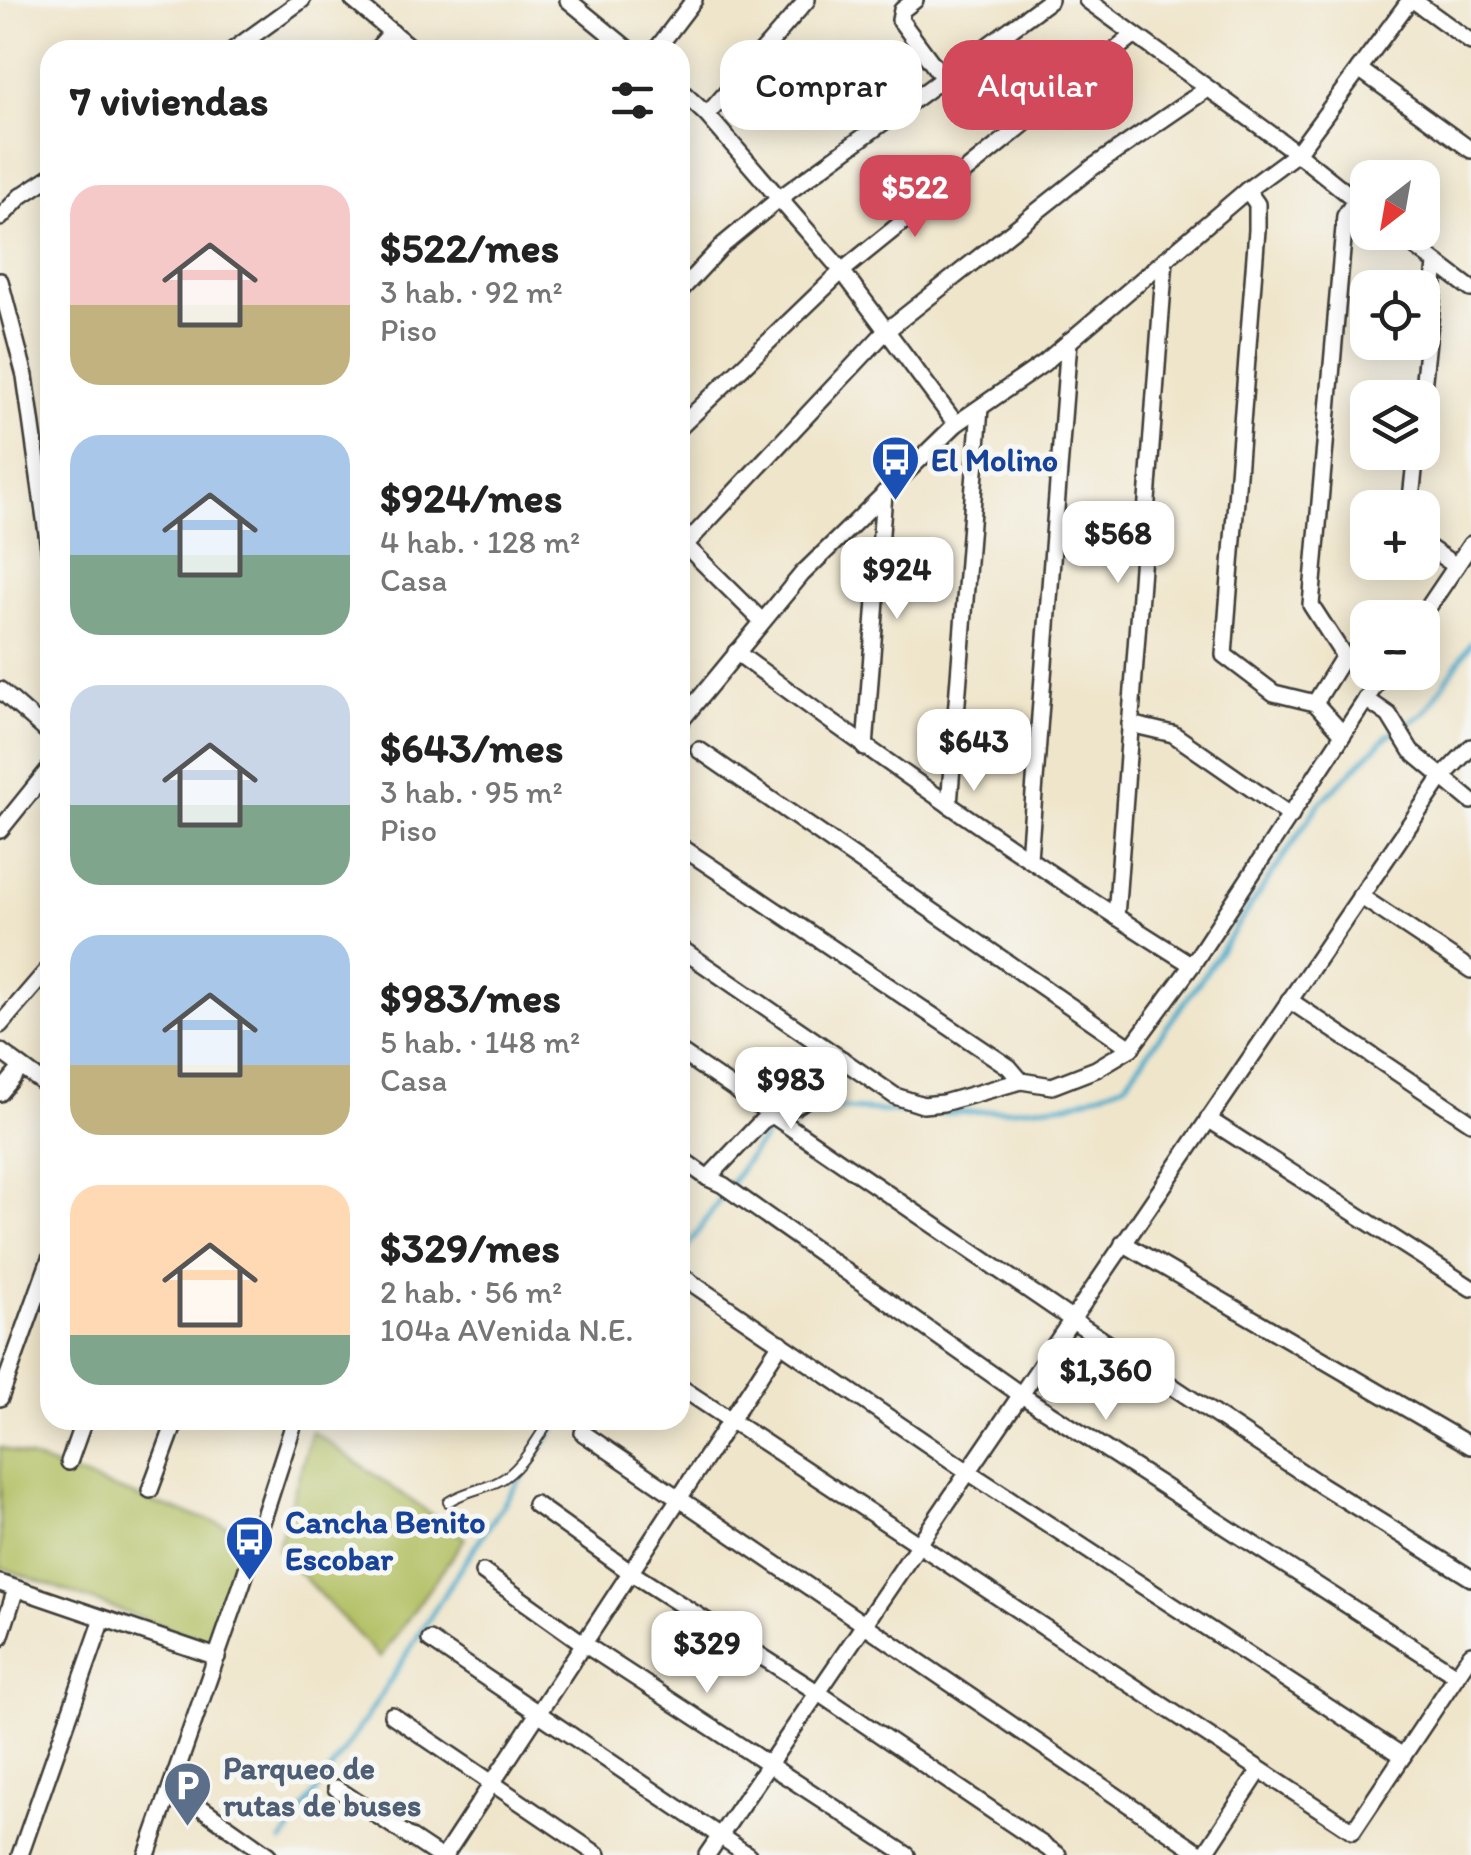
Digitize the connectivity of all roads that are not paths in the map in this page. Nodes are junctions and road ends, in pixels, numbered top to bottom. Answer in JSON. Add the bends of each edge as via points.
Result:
{"nodes":[{"id":1,"x":302,"y":0,"type":"edge"},
{"id":2,"x":354,"y":0,"type":"edge"},
{"id":3,"x":568,"y":0,"type":"edge"},
{"id":4,"x":694,"y":0,"type":"edge"},
{"id":5,"x":807,"y":0,"type":"edge"},
{"id":6,"x":915,"y":0,"type":"edge"},
{"id":7,"x":1050,"y":0,"type":"edge"},
{"id":8,"x":1087,"y":0,"type":"edge"},
{"id":9,"x":1411,"y":0,"type":"edge"},
{"id":10,"x":392,"y":32,"type":"junction"},
{"id":11,"x":1134,"y":35,"type":"junction"},
{"id":12,"x":247,"y":40,"type":"edge"},
{"id":13,"x":385,"y":40,"type":"edge"},
{"id":14,"x":401,"y":40,"type":"edge"},
{"id":15,"x":617,"y":40,"type":"edge"},
{"id":16,"x":664,"y":40,"type":"edge"},
{"id":17,"x":995,"y":40,"type":"edge"},
{"id":18,"x":1471,"y":42,"type":"edge"},
{"id":19,"x":1359,"y":68,"type":"junction"},
{"id":20,"x":942,"y":77,"type":"edge"},
{"id":21,"x":942,"y":79,"type":"edge"},
{"id":22,"x":1207,"y":89,"type":"junction"},
{"id":23,"x":690,"y":99,"type":"edge"},
{"id":24,"x":707,"y":115,"type":"junction"},
{"id":25,"x":1471,"y":150,"type":"edge"},
{"id":26,"x":1297,"y":153,"type":"junction"},
{"id":27,"x":40,"y":184,"type":"edge"},
{"id":28,"x":1246,"y":190,"type":"junction"},
{"id":29,"x":1350,"y":196,"type":"edge"},
{"id":30,"x":780,"y":198,"type":"junction"},
{"id":31,"x":1350,"y":213,"type":"edge"},
{"id":32,"x":0,"y":218,"type":"edge"},
{"id":33,"x":1418,"y":250,"type":"edge"},
{"id":34,"x":1165,"y":259,"type":"junction"},
{"id":35,"x":1436,"y":264,"type":"junction"},
{"id":36,"x":842,"y":271,"type":"junction"},
{"id":37,"x":0,"y":280,"type":"edge"},
{"id":38,"x":690,"y":280,"type":"edge"},
{"id":39,"x":1471,"y":289,"type":"edge"},
{"id":40,"x":886,"y":331,"type":"junction"},
{"id":41,"x":1069,"y":342,"type":"junction"},
{"id":42,"x":1424,"y":380,"type":"edge"},
{"id":43,"x":980,"y":408,"type":"junction"},
{"id":44,"x":690,"y":416,"type":"edge"},
{"id":45,"x":956,"y":424,"type":"junction"},
{"id":46,"x":40,"y":483,"type":"edge"},
{"id":47,"x":884,"y":493,"type":"junction"},
{"id":48,"x":690,"y":535,"type":"edge"},
{"id":49,"x":1471,"y":544,"type":"edge"},
{"id":50,"x":690,"y":549,"type":"edge"},
{"id":51,"x":1440,"y":556,"type":"edge"},
{"id":52,"x":1456,"y":566,"type":"junction"},
{"id":53,"x":1433,"y":600,"type":"edge"},
{"id":54,"x":762,"y":621,"type":"junction"},
{"id":55,"x":736,"y":652,"type":"junction"},
{"id":56,"x":1344,"y":656,"type":"junction"},
{"id":57,"x":1350,"y":659,"type":"edge"},
{"id":58,"x":0,"y":690,"type":"edge"},
{"id":59,"x":1369,"y":690,"type":"edge"},
{"id":60,"x":1366,"y":699,"type":"junction"},
{"id":61,"x":1315,"y":703,"type":"junction"},
{"id":62,"x":690,"y":710,"type":"edge"},
{"id":63,"x":1130,"y":724,"type":"junction"},
{"id":64,"x":40,"y":725,"type":"edge"},
{"id":65,"x":1342,"y":734,"type":"junction"},
{"id":66,"x":1471,"y":747,"type":"edge"},
{"id":67,"x":865,"y":748,"type":"junction"},
{"id":68,"x":699,"y":750,"type":"dead end"},
{"id":69,"x":1442,"y":777,"type":"junction"},
{"id":70,"x":40,"y":780,"type":"edge"},
{"id":71,"x":1471,"y":800,"type":"edge"},
{"id":72,"x":949,"y":805,"type":"junction"},
{"id":73,"x":1291,"y":816,"type":"junction"},
{"id":74,"x":0,"y":830,"type":"edge"},
{"id":75,"x":690,"y":853,"type":"edge"},
{"id":76,"x":1028,"y":858,"type":"junction"},
{"id":77,"x":1360,"y":896,"type":"junction"},
{"id":78,"x":1116,"y":917,"type":"junction"},
{"id":79,"x":690,"y":955,"type":"edge"},
{"id":80,"x":1192,"y":964,"type":"junction"},
{"id":81,"x":1471,"y":970,"type":"edge"},
{"id":82,"x":40,"y":979,"type":"edge"},
{"id":83,"x":1290,"y":1000,"type":"junction"},
{"id":84,"x":0,"y":1025,"type":"edge"},
{"id":85,"x":1131,"y":1048,"type":"junction"},
{"id":86,"x":0,"y":1050,"type":"edge"},
{"id":87,"x":690,"y":1059,"type":"edge"},
{"id":88,"x":842,"y":1059,"type":"junction"},
{"id":89,"x":21,"y":1068,"type":"junction"},
{"id":90,"x":40,"y":1081,"type":"edge"},
{"id":91,"x":1021,"y":1081,"type":"junction"},
{"id":92,"x":0,"y":1094,"type":"edge"},
{"id":93,"x":774,"y":1115,"type":"junction"},
{"id":94,"x":1208,"y":1119,"type":"junction"},
{"id":95,"x":1471,"y":1122,"type":"edge"},
{"id":96,"x":690,"y":1164,"type":"edge"},
{"id":97,"x":716,"y":1181,"type":"junction"},
{"id":98,"x":1123,"y":1244,"type":"junction"},
{"id":99,"x":1471,"y":1268,"type":"edge"},
{"id":100,"x":690,"y":1281,"type":"edge"},
{"id":101,"x":1466,"y":1285,"type":"edge"},
{"id":102,"x":40,"y":1287,"type":"edge"},
{"id":103,"x":1071,"y":1320,"type":"junction"},
{"id":104,"x":781,"y":1343,"type":"junction"},
{"id":105,"x":690,"y":1394,"type":"edge"},
{"id":106,"x":1020,"y":1394,"type":"junction"},
{"id":107,"x":0,"y":1398,"type":"edge"},
{"id":108,"x":730,"y":1420,"type":"junction"},
{"id":109,"x":81,"y":1430,"type":"edge"},
{"id":110,"x":172,"y":1430,"type":"edge"},
{"id":111,"x":292,"y":1430,"type":"edge"},
{"id":112,"x":543,"y":1430,"type":"edge"},
{"id":113,"x":583,"y":1433,"type":"dead end"},
{"id":114,"x":1471,"y":1446,"type":"edge"},
{"id":115,"x":70,"y":1462,"type":"dead end"},
{"id":116,"x":967,"y":1471,"type":"junction"},
{"id":117,"x":150,"y":1490,"type":"dead end"},
{"id":118,"x":679,"y":1498,"type":"junction"},
{"id":119,"x":448,"y":1502,"type":"dead end"},
{"id":120,"x":535,"y":1504,"type":"dead end"},
{"id":121,"x":918,"y":1544,"type":"junction"},
{"id":122,"x":482,"y":1572,"type":"dead end"},
{"id":123,"x":630,"y":1572,"type":"junction"},
{"id":124,"x":1471,"y":1578,"type":"edge"},
{"id":125,"x":0,"y":1583,"type":"edge"},
{"id":126,"x":16,"y":1589,"type":"junction"},
{"id":127,"x":103,"y":1618,"type":"junction"},
{"id":128,"x":864,"y":1624,"type":"junction"},
{"id":129,"x":0,"y":1638,"type":"edge"},
{"id":130,"x":430,"y":1640,"type":"dead end"},
{"id":131,"x":584,"y":1644,"type":"junction"},
{"id":132,"x":1471,"y":1654,"type":"edge"},
{"id":133,"x":217,"y":1657,"type":"junction"},
{"id":134,"x":1456,"y":1675,"type":"junction"},
{"id":135,"x":818,"y":1692,"type":"junction"},
{"id":136,"x":538,"y":1713,"type":"junction"},
{"id":137,"x":392,"y":1715,"type":"dead end"},
{"id":138,"x":1403,"y":1756,"type":"junction"},
{"id":139,"x":769,"y":1763,"type":"junction"},
{"id":140,"x":1260,"y":1770,"type":"junction"},
{"id":141,"x":492,"y":1783,"type":"junction"},
{"id":142,"x":172,"y":1788,"type":"junction"},
{"id":143,"x":336,"y":1788,"type":"dead end"},
{"id":144,"x":720,"y":1836,"type":"junction"},
{"id":145,"x":20,"y":1855,"type":"edge"},
{"id":146,"x":147,"y":1855,"type":"edge"},
{"id":147,"x":268,"y":1855,"type":"edge"},
{"id":148,"x":441,"y":1855,"type":"edge"},
{"id":149,"x":598,"y":1855,"type":"edge"},
{"id":150,"x":707,"y":1855,"type":"edge"},
{"id":151,"x":748,"y":1855,"type":"edge"},
{"id":152,"x":907,"y":1855,"type":"edge"},
{"id":153,"x":1058,"y":1855,"type":"edge"},
{"id":154,"x":1204,"y":1855,"type":"edge"}],
"edges":[{"from":1,"to":12,"type":"street"},
{"from":2,"to":10,"type":"street"},
{"from":3,"to":15,"type":"street"},
{"from":4,"to":16,"type":"street"},
{"from":5,"to":24,"type":"street"},
{"from":6,"to":20,"type":"street","via":[[900,20]]},
{"from":7,"to":17,"type":"street"},
{"from":8,"to":11,"type":"street"},
{"from":9,"to":18,"type":"street"},
{"from":9,"to":19,"type":"street"},
{"from":10,"to":13,"type":"street"},
{"from":10,"to":14,"type":"street"},
{"from":11,"to":22,"type":"street"},
{"from":11,"to":36,"type":"street"},
{"from":19,"to":25,"type":"street"},
{"from":19,"to":26,"type":"street"},
{"from":21,"to":30,"type":"street"},
{"from":22,"to":26,"type":"street"},
{"from":22,"to":40,"type":"street","via":[[1093,167]]},
{"from":23,"to":24,"type":"street"},
{"from":24,"to":30,"type":"street"},
{"from":26,"to":28,"type":"street"},
{"from":26,"to":29,"type":"street"},
{"from":27,"to":32,"type":"street"},
{"from":28,"to":34,"type":"street"},
{"from":28,"to":61,"type":"street","via":[[1257,204],[1256,230],[1224,655],[1274,693]]},
{"from":30,"to":36,"type":"street"},
{"from":30,"to":38,"type":"street"},
{"from":31,"to":56,"type":"street","via":[[1312,605]]},
{"from":33,"to":35,"type":"street"},
{"from":34,"to":41,"type":"street"},
{"from":34,"to":63,"type":"street"},
{"from":35,"to":39,"type":"street"},
{"from":35,"to":42,"type":"street"},
{"from":36,"to":40,"type":"street"},
{"from":36,"to":44,"type":"street"},
{"from":37,"to":46,"type":"street","via":[[25,376]]},
{"from":40,"to":45,"type":"street"},
{"from":40,"to":48,"type":"street"},
{"from":41,"to":43,"type":"street"},
{"from":41,"to":76,"type":"street"},
{"from":43,"to":45,"type":"street"},
{"from":43,"to":72,"type":"street"},
{"from":45,"to":47,"type":"street"},
{"from":47,"to":54,"type":"street"},
{"from":47,"to":67,"type":"street"},
{"from":49,"to":52,"type":"street"},
{"from":50,"to":54,"type":"street"},
{"from":51,"to":52,"type":"street"},
{"from":52,"to":53,"type":"street"},
{"from":54,"to":55,"type":"street"},
{"from":55,"to":62,"type":"street"},
{"from":55,"to":67,"type":"street"},
{"from":56,"to":57,"type":"street"},
{"from":56,"to":61,"type":"street"},
{"from":58,"to":64,"type":"street"},
{"from":59,"to":60,"type":"street"},
{"from":60,"to":65,"type":"street"},
{"from":60,"to":69,"type":"street","via":[[1389,714],[1411,751]]},
{"from":61,"to":65,"type":"street"},
{"from":63,"to":73,"type":"street","via":[[1173,734]]},
{"from":63,"to":78,"type":"street"},
{"from":65,"to":73,"type":"street"},
{"from":66,"to":69,"type":"street"},
{"from":67,"to":72,"type":"street"},
{"from":68,"to":85,"type":"street"},
{"from":69,"to":71,"type":"street"},
{"from":69,"to":77,"type":"street"},
{"from":70,"to":74,"type":"street"},
{"from":72,"to":76,"type":"street"},
{"from":73,"to":80,"type":"street"},
{"from":75,"to":91,"type":"street"},
{"from":76,"to":78,"type":"street"},
{"from":77,"to":81,"type":"street"},
{"from":77,"to":83,"type":"street"},
{"from":78,"to":80,"type":"street"},
{"from":79,"to":88,"type":"street"},
{"from":80,"to":85,"type":"street"},
{"from":82,"to":84,"type":"street"},
{"from":83,"to":94,"type":"street"},
{"from":83,"to":95,"type":"street"},
{"from":85,"to":91,"type":"street","via":[[1052,1086]]},
{"from":86,"to":89,"type":"street"},
{"from":87,"to":93,"type":"street"},
{"from":88,"to":91,"type":"street","via":[[895,1096],[923,1105]]},
{"from":88,"to":93,"type":"street","via":[[816,1092]]},
{"from":89,"to":90,"type":"street"},
{"from":89,"to":92,"type":"street"},
{"from":93,"to":97,"type":"street","via":[[762,1121]]},
{"from":93,"to":103,"type":"street"},
{"from":94,"to":98,"type":"street"},
{"from":94,"to":101,"type":"street"},
{"from":96,"to":97,"type":"street"},
{"from":97,"to":106,"type":"street"},
{"from":98,"to":103,"type":"street"},
{"from":98,"to":114,"type":"street"},
{"from":99,"to":101,"type":"street"},
{"from":100,"to":104,"type":"street"},
{"from":102,"to":107,"type":"street"},
{"from":103,"to":106,"type":"street"},
{"from":103,"to":124,"type":"street"},
{"from":104,"to":108,"type":"street"},
{"from":104,"to":116,"type":"street"},
{"from":105,"to":108,"type":"street"},
{"from":106,"to":116,"type":"street"},
{"from":106,"to":134,"type":"street"},
{"from":108,"to":118,"type":"street"},
{"from":108,"to":121,"type":"street"},
{"from":109,"to":115,"type":"street"},
{"from":110,"to":117,"type":"street"},
{"from":111,"to":133,"type":"street"},
{"from":112,"to":119,"type":"lane","via":[[516,1470]]},
{"from":113,"to":118,"type":"street"},
{"from":116,"to":121,"type":"street"},
{"from":116,"to":138,"type":"street"},
{"from":118,"to":123,"type":"street"},
{"from":118,"to":128,"type":"street"},
{"from":120,"to":123,"type":"street"},
{"from":121,"to":128,"type":"street"},
{"from":121,"to":140,"type":"street"},
{"from":122,"to":131,"type":"street"},
{"from":123,"to":131,"type":"street"},
{"from":123,"to":135,"type":"street"},
{"from":125,"to":126,"type":"street"},
{"from":126,"to":127,"type":"street"},
{"from":126,"to":129,"type":"street"},
{"from":127,"to":133,"type":"street"},
{"from":127,"to":145,"type":"street"},
{"from":128,"to":135,"type":"street"},
{"from":128,"to":154,"type":"street"},
{"from":130,"to":136,"type":"street"},
{"from":131,"to":136,"type":"street"},
{"from":131,"to":139,"type":"street"},
{"from":132,"to":134,"type":"street"},
{"from":133,"to":142,"type":"street"},
{"from":134,"to":138,"type":"street"},
{"from":135,"to":139,"type":"street"},
{"from":135,"to":153,"type":"street"},
{"from":136,"to":141,"type":"street"},
{"from":136,"to":144,"type":"street"},
{"from":137,"to":141,"type":"street"},
{"from":138,"to":140,"type":"street","via":[[1353,1831]]},
{"from":139,"to":144,"type":"street"},
{"from":139,"to":152,"type":"street"},
{"from":140,"to":154,"type":"street"},
{"from":141,"to":148,"type":"street"},
{"from":141,"to":149,"type":"street"},
{"from":142,"to":146,"type":"street"},
{"from":142,"to":147,"type":"street"},
{"from":143,"to":148,"type":"street"},
{"from":144,"to":150,"type":"street"},
{"from":144,"to":151,"type":"street"}]}
